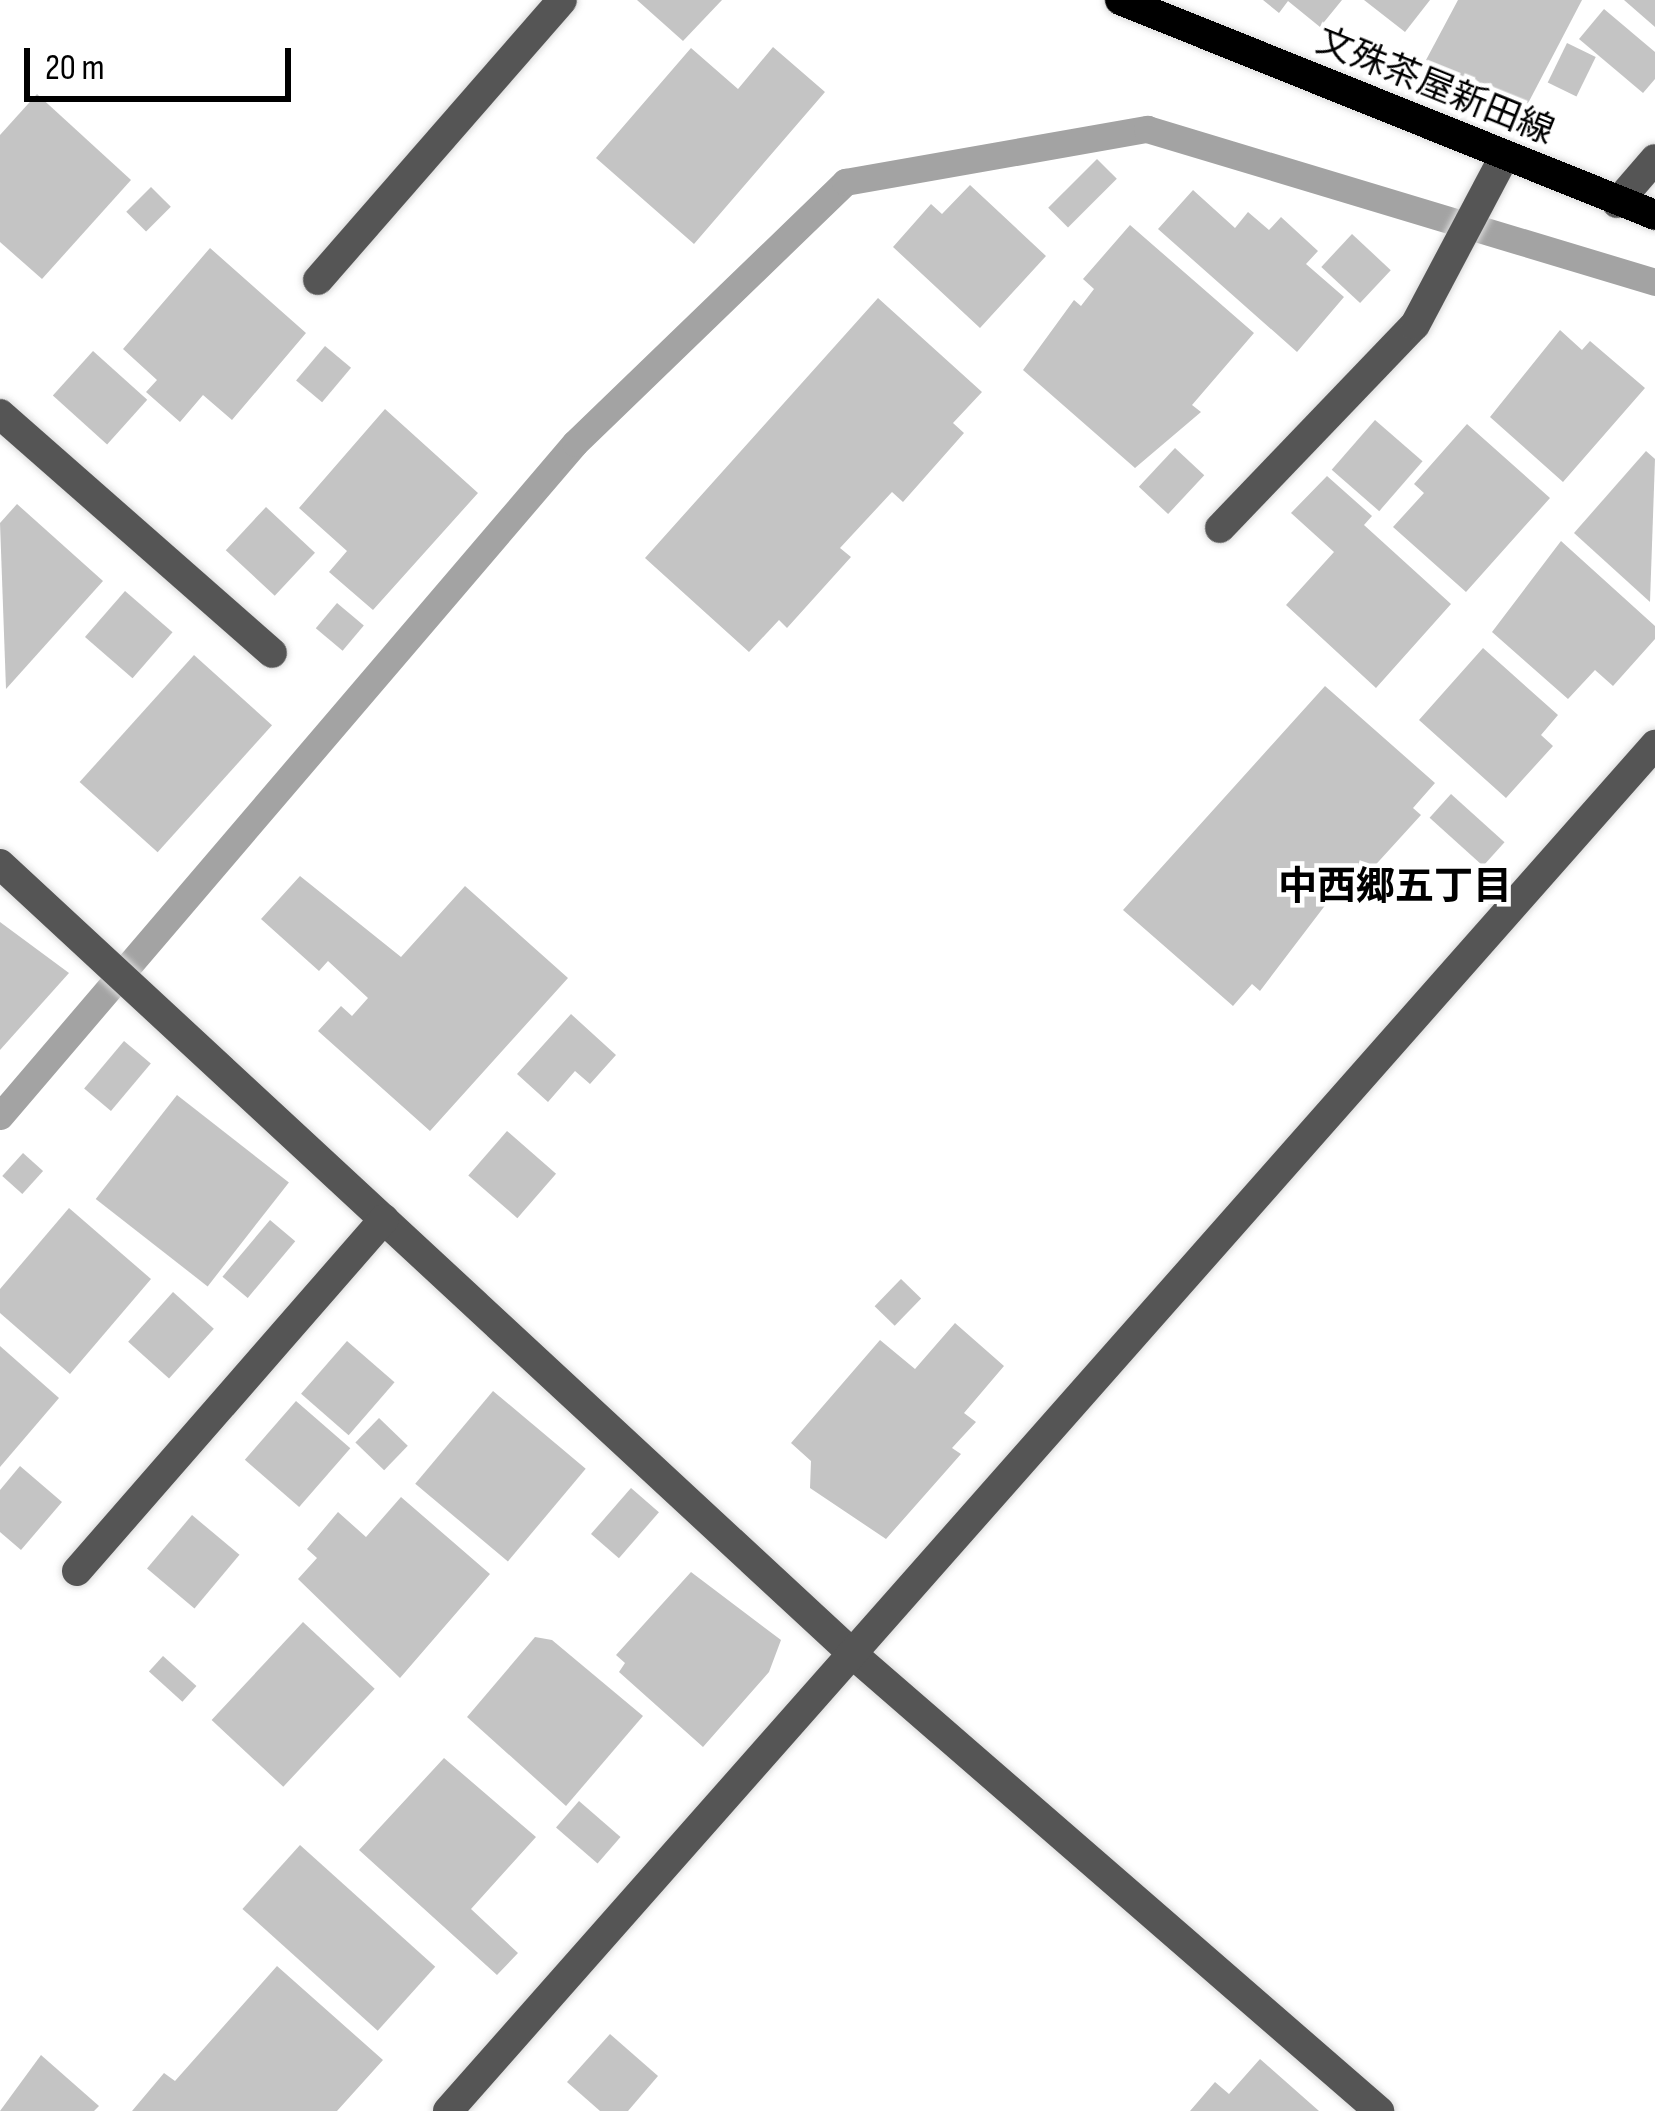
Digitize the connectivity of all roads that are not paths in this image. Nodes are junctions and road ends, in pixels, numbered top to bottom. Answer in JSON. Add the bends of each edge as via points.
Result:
{"nodes":[{"id":1,"x":562,"y":0,"type":"edge"},
{"id":2,"x":1120,"y":0,"type":"edge"},
{"id":3,"x":1504,"y":157,"type":"junction"},
{"id":4,"x":1655,"y":159,"type":"edge"},
{"id":5,"x":1617,"y":203,"type":"junction"},
{"id":6,"x":1655,"y":215,"type":"edge"},
{"id":7,"x":318,"y":280,"type":"dead end"},
{"id":8,"x":0,"y":414,"type":"edge"},
{"id":9,"x":1220,"y":528,"type":"dead end"},
{"id":10,"x":272,"y":653,"type":"dead end"},
{"id":11,"x":1655,"y":745,"type":"edge"},
{"id":12,"x":0,"y":864,"type":"edge"},
{"id":13,"x":384,"y":1219,"type":"junction"},
{"id":14,"x":77,"y":1571,"type":"dead end"},
{"id":15,"x":856,"y":1657,"type":"junction"},
{"id":16,"x":448,"y":2111,"type":"edge"},
{"id":17,"x":1379,"y":2111,"type":"edge"}],
"edges":[{"from":1,"to":7,"type":"street"},
{"from":2,"to":3,"type":"main road","name":"文殊茶屋新田線"},
{"from":3,"to":5,"type":"main road","name":"文殊茶屋新田線"},
{"from":3,"to":9,"type":"street","via":[[1415,325]]},
{"from":4,"to":5,"type":"street"},
{"from":5,"to":6,"type":"main road","name":"文殊茶屋新田線"},
{"from":8,"to":10,"type":"street"},
{"from":11,"to":15,"type":"street"},
{"from":12,"to":13,"type":"street"},
{"from":13,"to":14,"type":"street"},
{"from":13,"to":15,"type":"street"},
{"from":15,"to":16,"type":"street"},
{"from":15,"to":17,"type":"street"}]}
